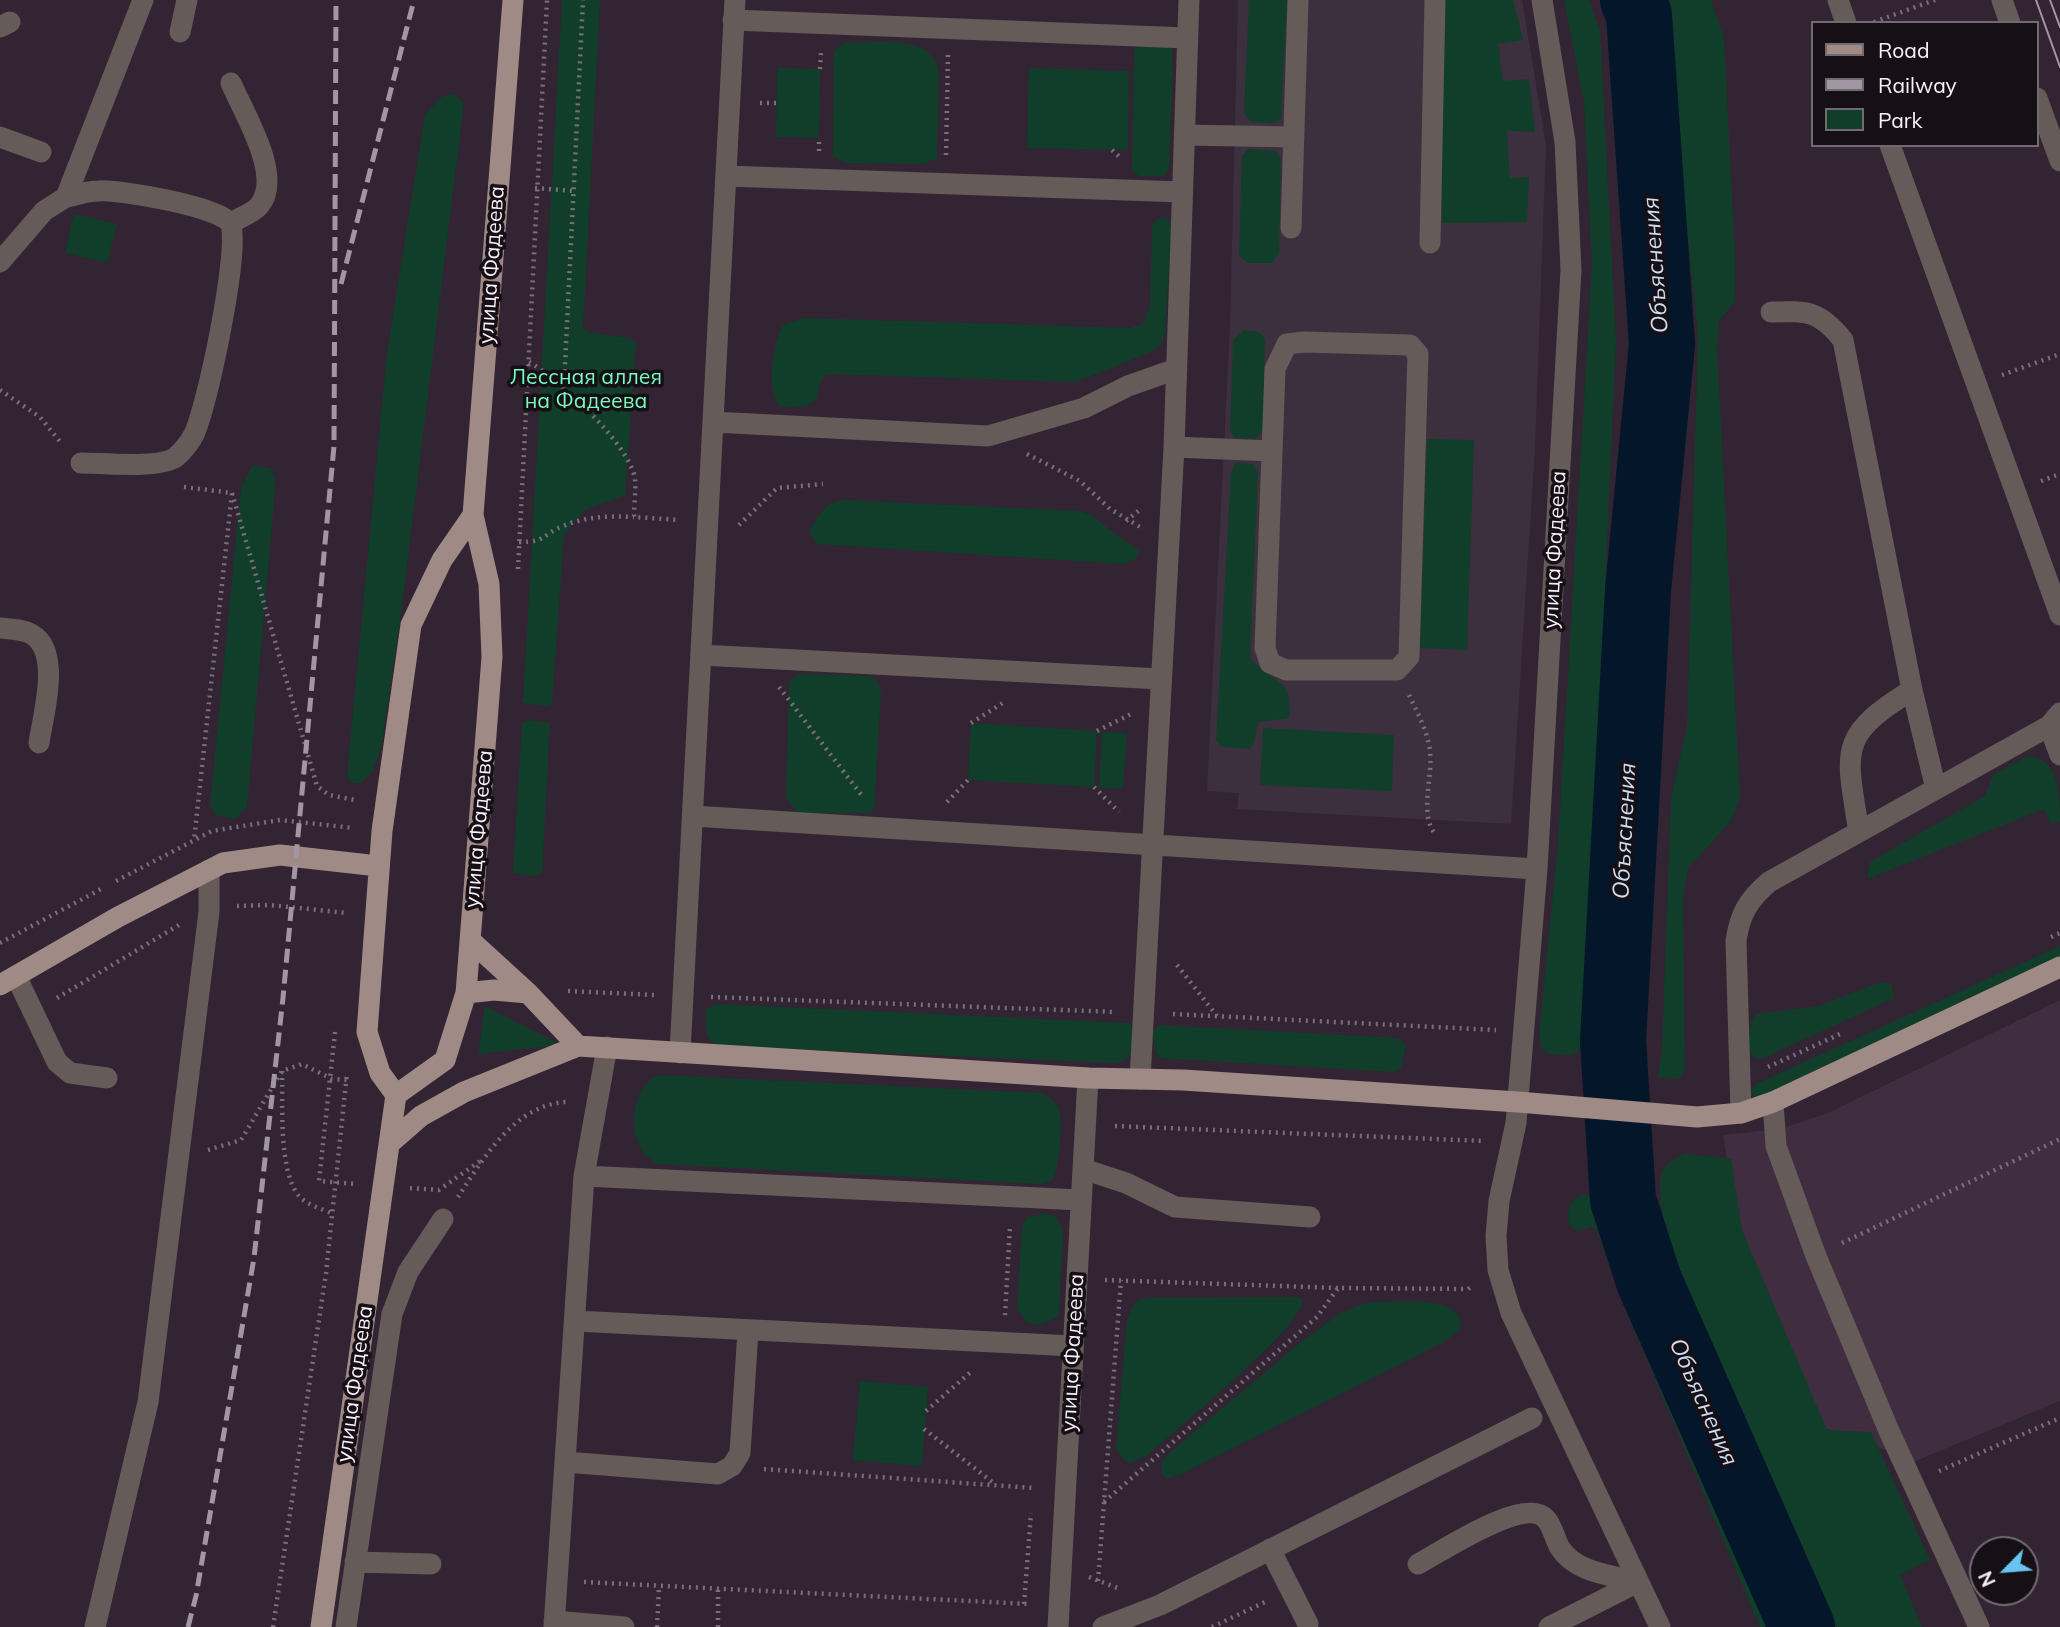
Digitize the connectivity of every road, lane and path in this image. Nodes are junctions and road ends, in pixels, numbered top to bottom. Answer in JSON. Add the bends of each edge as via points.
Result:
{"nodes":[{"id":1,"x":143,"y":0,"type":"edge"},
{"id":2,"x":187,"y":0,"type":"edge"},
{"id":3,"x":513,"y":0,"type":"edge"},
{"id":4,"x":547,"y":0,"type":"edge"},
{"id":5,"x":583,"y":0,"type":"edge"},
{"id":6,"x":1189,"y":0,"type":"edge"},
{"id":7,"x":1298,"y":0,"type":"edge"},
{"id":8,"x":1434,"y":0,"type":"edge"},
{"id":9,"x":1542,"y":0,"type":"edge"},
{"id":10,"x":1838,"y":0,"type":"edge"},
{"id":11,"x":1935,"y":0,"type":"edge"},
{"id":12,"x":2002,"y":0,"type":"edge"},
{"id":13,"x":734,"y":10,"type":"edge"},
{"id":14,"x":1845,"y":21,"type":"edge"},
{"id":15,"x":1878,"y":21,"type":"edge"},
{"id":16,"x":2009,"y":21,"type":"edge"},
{"id":17,"x":949,"y":29,"type":"junction"},
{"id":18,"x":180,"y":32,"type":"dead end"},
{"id":19,"x":1187,"y":38,"type":"junction"},
{"id":20,"x":231,"y":83,"type":"dead end"},
{"id":21,"x":2039,"y":103,"type":"edge"},
{"id":22,"x":1185,"y":135,"type":"junction"},
{"id":23,"x":0,"y":137,"type":"edge"},
{"id":24,"x":1294,"y":137,"type":"junction"},
{"id":25,"x":1891,"y":147,"type":"edge"},
{"id":26,"x":41,"y":152,"type":"dead end"},
{"id":27,"x":2060,"y":161,"type":"edge"},
{"id":28,"x":726,"y":176,"type":"junction"},
{"id":29,"x":945,"y":184,"type":"junction"},
{"id":30,"x":535,"y":188,"type":"junction"},
{"id":31,"x":574,"y":191,"type":"junction"},
{"id":32,"x":1182,"y":192,"type":"junction"},
{"id":33,"x":66,"y":197,"type":"junction"},
{"id":34,"x":231,"y":223,"type":"junction"},
{"id":35,"x":1291,"y":228,"type":"dead end"},
{"id":36,"x":1430,"y":243,"type":"dead end"},
{"id":37,"x":0,"y":262,"type":"edge"},
{"id":38,"x":1771,"y":312,"type":"dead end"},
{"id":39,"x":2060,"y":354,"type":"edge"},
{"id":40,"x":529,"y":362,"type":"junction"},
{"id":41,"x":2034,"y":363,"type":"dead end"},
{"id":42,"x":1176,"y":369,"type":"junction"},
{"id":43,"x":564,"y":385,"type":"junction"},
{"id":44,"x":0,"y":390,"type":"edge"},
{"id":45,"x":713,"y":422,"type":"junction"},
{"id":46,"x":988,"y":436,"type":"junction"},
{"id":47,"x":1174,"y":447,"type":"junction"},
{"id":48,"x":1272,"y":451,"type":"junction"},
{"id":49,"x":81,"y":463,"type":"joint"},
{"id":50,"x":823,"y":484,"type":"dead end"},
{"id":51,"x":176,"y":486,"type":"dead end"},
{"id":52,"x":232,"y":493,"type":"junction"},
{"id":53,"x":473,"y":515,"type":"junction"},
{"id":54,"x":634,"y":517,"type":"junction"},
{"id":55,"x":709,"y":521,"type":"junction"},
{"id":56,"x":1169,"y":539,"type":"junction"},
{"id":57,"x":519,"y":542,"type":"junction"},
{"id":58,"x":706,"y":557,"type":"junction"},
{"id":59,"x":517,"y":582,"type":"dead end"},
{"id":60,"x":2060,"y":615,"type":"edge"},
{"id":61,"x":0,"y":628,"type":"edge"},
{"id":62,"x":701,"y":655,"type":"junction"},
{"id":63,"x":757,"y":658,"type":"junction"},
{"id":64,"x":1397,"y":670,"type":"junction"},
{"id":65,"x":1161,"y":680,"type":"junction"},
{"id":66,"x":1912,"y":690,"type":"junction"},
{"id":67,"x":2055,"y":719,"type":"edge"},
{"id":68,"x":39,"y":743,"type":"dead end"},
{"id":69,"x":2060,"y":755,"type":"edge"},
{"id":70,"x":1936,"y":789,"type":"junction"},
{"id":71,"x":354,"y":807,"type":"dead end"},
{"id":72,"x":353,"y":817,"type":"dead end"},
{"id":73,"x":693,"y":817,"type":"junction"},
{"id":74,"x":352,"y":827,"type":"dead end"},
{"id":75,"x":887,"y":828,"type":"junction"},
{"id":76,"x":212,"y":831,"type":"dead end"},
{"id":77,"x":1859,"y":832,"type":"junction"},
{"id":78,"x":194,"y":841,"type":"junction"},
{"id":79,"x":1443,"y":841,"type":"dead end"},
{"id":80,"x":1152,"y":844,"type":"junction"},
{"id":81,"x":378,"y":866,"type":"junction"},
{"id":82,"x":1537,"y":869,"type":"junction"},
{"id":83,"x":209,"y":870,"type":"junction"},
{"id":84,"x":270,"y":905,"type":"dead end"},
{"id":85,"x":357,"y":914,"type":"dead end"},
{"id":86,"x":1147,"y":928,"type":"junction"},
{"id":87,"x":165,"y":933,"type":"dead end"},
{"id":88,"x":470,"y":940,"type":"junction"},
{"id":89,"x":0,"y":943,"type":"edge"},
{"id":90,"x":2060,"y":967,"type":"edge"},
{"id":91,"x":8,"y":980,"type":"edge"},
{"id":92,"x":558,"y":989,"type":"dead end"},
{"id":93,"x":466,"y":993,"type":"junction"},
{"id":94,"x":528,"y":993,"type":"junction"},
{"id":95,"x":684,"y":996,"type":"junction"},
{"id":96,"x":34,"y":1012,"type":"junction"},
{"id":97,"x":1143,"y":1013,"type":"junction"},
{"id":98,"x":1217,"y":1017,"type":"junction"},
{"id":99,"x":1523,"y":1032,"type":"junction"},
{"id":100,"x":335,"y":1034,"type":"dead end"},
{"id":101,"x":578,"y":1046,"type":"junction"},
{"id":102,"x":607,"y":1047,"type":"junction"},
{"id":103,"x":680,"y":1053,"type":"junction"},
{"id":104,"x":282,"y":1070,"type":"junction"},
{"id":105,"x":107,"y":1078,"type":"dead end"},
{"id":106,"x":332,"y":1079,"type":"junction"},
{"id":107,"x":1088,"y":1079,"type":"junction"},
{"id":108,"x":1140,"y":1079,"type":"junction"},
{"id":109,"x":396,"y":1095,"type":"junction"},
{"id":110,"x":1518,"y":1102,"type":"junction"},
{"id":111,"x":1773,"y":1102,"type":"junction"},
{"id":112,"x":597,"y":1103,"type":"junction"},
{"id":113,"x":1741,"y":1113,"type":"junction"},
{"id":114,"x":1086,"y":1125,"type":"junction"},
{"id":115,"x":2060,"y":1139,"type":"edge"},
{"id":116,"x":1513,"y":1142,"type":"junction"},
{"id":117,"x":390,"y":1143,"type":"junction"},
{"id":118,"x":180,"y":1145,"type":"junction"},
{"id":119,"x":483,"y":1159,"type":"junction"},
{"id":120,"x":1083,"y":1168,"type":"junction"},
{"id":121,"x":584,"y":1176,"type":"junction"},
{"id":122,"x":319,"y":1181,"type":"dead end"},
{"id":123,"x":439,"y":1190,"type":"dead end"},
{"id":124,"x":1012,"y":1197,"type":"junction"},
{"id":125,"x":1081,"y":1200,"type":"junction"},
{"id":126,"x":333,"y":1214,"type":"junction"},
{"id":127,"x":1310,"y":1217,"type":"dead end"},
{"id":128,"x":443,"y":1219,"type":"joint"},
{"id":129,"x":1816,"y":1256,"type":"junction"},
{"id":130,"x":1498,"y":1270,"type":"junction"},
{"id":131,"x":1077,"y":1280,"type":"junction"},
{"id":132,"x":1121,"y":1280,"type":"junction"},
{"id":133,"x":1338,"y":1288,"type":"junction"},
{"id":134,"x":575,"y":1321,"type":"junction"},
{"id":135,"x":748,"y":1331,"type":"junction"},
{"id":136,"x":1003,"y":1343,"type":"junction"},
{"id":137,"x":1073,"y":1346,"type":"junction"},
{"id":138,"x":926,"y":1411,"type":"dead end"},
{"id":139,"x":1532,"y":1418,"type":"dead end"},
{"id":140,"x":2060,"y":1418,"type":"edge"},
{"id":141,"x":924,"y":1429,"type":"dead end"},
{"id":142,"x":565,"y":1462,"type":"junction"},
{"id":143,"x":732,"y":1466,"type":"junction"},
{"id":144,"x":1912,"y":1482,"type":"junction"},
{"id":145,"x":995,"y":1485,"type":"junction"},
{"id":146,"x":1034,"y":1488,"type":"dead end"},
{"id":147,"x":1104,"y":1502,"type":"junction"},
{"id":148,"x":1270,"y":1549,"type":"junction"},
{"id":149,"x":355,"y":1562,"type":"junction"},
{"id":150,"x":431,"y":1564,"type":"dead end"},
{"id":151,"x":1418,"y":1564,"type":"dead end"},
{"id":152,"x":1061,"y":1567,"type":"junction"},
{"id":153,"x":557,"y":1580,"type":"junction"},
{"id":154,"x":1098,"y":1581,"type":"junction"},
{"id":155,"x":1638,"y":1582,"type":"junction"},
{"id":156,"x":659,"y":1588,"type":"junction"},
{"id":157,"x":1291,"y":1589,"type":"junction"},
{"id":158,"x":718,"y":1590,"type":"junction"},
{"id":159,"x":1059,"y":1605,"type":"junction"},
{"id":160,"x":1160,"y":1605,"type":"junction"},
{"id":161,"x":554,"y":1624,"type":"edge"},
{"id":162,"x":1308,"y":1624,"type":"dead end"},
{"id":163,"x":95,"y":1627,"type":"edge"},
{"id":164,"x":273,"y":1627,"type":"edge"},
{"id":165,"x":321,"y":1627,"type":"edge"},
{"id":166,"x":346,"y":1627,"type":"edge"},
{"id":167,"x":624,"y":1627,"type":"edge"},
{"id":168,"x":657,"y":1627,"type":"edge"},
{"id":169,"x":718,"y":1627,"type":"edge"},
{"id":170,"x":1058,"y":1627,"type":"edge"},
{"id":171,"x":1103,"y":1627,"type":"edge"},
{"id":172,"x":1212,"y":1627,"type":"edge"},
{"id":173,"x":1549,"y":1627,"type":"edge"},
{"id":174,"x":1660,"y":1627,"type":"edge"},
{"id":175,"x":1979,"y":1627,"type":"edge"}],
"edges":[{"from":1,"to":33,"type":"street"},
{"from":2,"to":18,"type":"street"},
{"from":3,"to":53,"type":"main road","name":"улица Фадеева"},
{"from":4,"to":30,"type":"path"},
{"from":5,"to":31,"type":"path"},
{"from":6,"to":19,"type":"street"},
{"from":7,"to":24,"type":"street"},
{"from":8,"to":36,"type":"street"},
{"from":9,"to":82,"type":"street","name":"улица Фадеева","via":[[1565,142],[1570,270]]},
{"from":10,"to":14,"type":"street"},
{"from":11,"to":15,"type":"path"},
{"from":12,"to":16,"type":"street"},
{"from":13,"to":17,"type":"street"},
{"from":13,"to":28,"type":"street"},
{"from":17,"to":19,"type":"street"},
{"from":17,"to":29,"type":"path"},
{"from":19,"to":22,"type":"street"},
{"from":20,"to":34,"type":"street","via":[[269,173],[267,192],[258,208]]},
{"from":21,"to":27,"type":"street"},
{"from":22,"to":24,"type":"street"},
{"from":22,"to":32,"type":"street"},
{"from":23,"to":26,"type":"street"},
{"from":24,"to":35,"type":"street"},
{"from":25,"to":60,"type":"street"},
{"from":28,"to":29,"type":"street"},
{"from":28,"to":45,"type":"street"},
{"from":29,"to":32,"type":"street"},
{"from":30,"to":31,"type":"path"},
{"from":30,"to":40,"type":"path"},
{"from":31,"to":43,"type":"path"},
{"from":32,"to":42,"type":"street"},
{"from":33,"to":34,"type":"street","via":[[99,190],[123,192],[214,210]]},
{"from":33,"to":37,"type":"street","via":[[44,211]]},
{"from":34,"to":49,"type":"street","via":[[234,237],[226,298],[193,436],[176,456],[164,462]]},
{"from":38,"to":66,"type":"street","via":[[1806,311],[1828,321],[1843,340]]},
{"from":39,"to":41,"type":"path"},
{"from":40,"to":43,"type":"path"},
{"from":40,"to":57,"type":"path"},
{"from":42,"to":46,"type":"street","via":[[1084,408]]},
{"from":42,"to":47,"type":"street"},
{"from":43,"to":54,"type":"path","via":[[596,418],[635,476]]},
{"from":44,"to":49,"type":"path","via":[[40,417]]},
{"from":45,"to":46,"type":"street"},
{"from":45,"to":55,"type":"street"},
{"from":46,"to":56,"type":"path","via":[[1080,481],[1126,521]]},
{"from":47,"to":48,"type":"street"},
{"from":47,"to":56,"type":"street"},
{"from":48,"to":64,"type":"street","via":[[1265,648],[1270,663],[1286,670]]},
{"from":48,"to":64,"type":"street","via":[[1275,369],[1287,344],[1410,345],[1418,354],[1409,657]]},
{"from":50,"to":58,"type":"path","via":[[777,488]]},
{"from":51,"to":52,"type":"path"},
{"from":52,"to":71,"type":"path","via":[[317,786],[329,795],[355,797]]},
{"from":52,"to":78,"type":"path"},
{"from":53,"to":81,"type":"main road","via":[[442,560],[411,625]]},
{"from":53,"to":88,"type":"main road","name":"улица Фадеева","via":[[489,584],[492,657]]},
{"from":54,"to":55,"type":"path"},
{"from":54,"to":57,"type":"path","via":[[599,515],[563,526],[540,542]]},
{"from":55,"to":58,"type":"street"},
{"from":56,"to":65,"type":"street"},
{"from":57,"to":59,"type":"path"},
{"from":58,"to":62,"type":"street"},
{"from":61,"to":68,"type":"street","via":[[28,632],[43,644],[48,656]]},
{"from":62,"to":63,"type":"street"},
{"from":62,"to":73,"type":"street"},
{"from":63,"to":65,"type":"street"},
{"from":63,"to":75,"type":"path"},
{"from":64,"to":79,"type":"path","via":[[1426,730],[1431,754],[1428,819]]},
{"from":65,"to":80,"type":"street"},
{"from":66,"to":70,"type":"street"},
{"from":66,"to":77,"type":"street","via":[[1876,712],[1854,736],[1849,752]]},
{"from":67,"to":69,"type":"street"},
{"from":67,"to":70,"type":"street"},
{"from":70,"to":77,"type":"street"},
{"from":72,"to":74,"type":"path"},
{"from":73,"to":75,"type":"street"},
{"from":73,"to":95,"type":"street"},
{"from":75,"to":80,"type":"street"},
{"from":76,"to":78,"type":"path"},
{"from":77,"to":113,"type":"street","via":[[1769,882],[1750,898],[1740,918],[1736,941]]},
{"from":78,"to":89,"type":"path"},
{"from":80,"to":82,"type":"street"},
{"from":80,"to":86,"type":"street"},
{"from":81,"to":83,"type":"main road","via":[[281,855],[238,859]]},
{"from":81,"to":109,"type":"main road","via":[[367,1032],[380,1073]]},
{"from":82,"to":99,"type":"street","name":"улица Фадеева"},
{"from":83,"to":91,"type":"main road"},
{"from":83,"to":118,"type":"street","via":[[209,912]]},
{"from":84,"to":85,"type":"path"},
{"from":86,"to":97,"type":"street"},
{"from":86,"to":98,"type":"path"},
{"from":87,"to":96,"type":"path"},
{"from":88,"to":93,"type":"main road","name":"улица Фадеева"},
{"from":88,"to":94,"type":"main road"},
{"from":90,"to":111,"type":"main road"},
{"from":91,"to":96,"type":"street"},
{"from":92,"to":95,"type":"path"},
{"from":93,"to":94,"type":"main road"},
{"from":93,"to":109,"type":"main road","name":"улица Фадеева","via":[[445,1060]]},
{"from":94,"to":101,"type":"main road"},
{"from":95,"to":97,"type":"path"},
{"from":95,"to":103,"type":"street"},
{"from":96,"to":105,"type":"street","via":[[57,1062],[70,1073]]},
{"from":97,"to":98,"type":"path"},
{"from":97,"to":108,"type":"street"},
{"from":98,"to":99,"type":"path"},
{"from":99,"to":110,"type":"street","name":"улица Фадеева"},
{"from":100,"to":106,"type":"path"},
{"from":101,"to":102,"type":"main road"},
{"from":101,"to":117,"type":"main road","via":[[464,1092],[421,1116]]},
{"from":102,"to":103,"type":"main road"},
{"from":102,"to":112,"type":"street"},
{"from":103,"to":107,"type":"main road"},
{"from":104,"to":106,"type":"path","via":[[302,1064]]},
{"from":104,"to":118,"type":"path","via":[[241,1140],[211,1150]]},
{"from":104,"to":126,"type":"path","via":[[286,1165],[293,1187],[302,1199]]},
{"from":106,"to":122,"type":"path"},
{"from":106,"to":126,"type":"path","via":[[347,1080]]},
{"from":107,"to":108,"type":"main road"},
{"from":107,"to":114,"type":"street","name":"улица Фадеева"},
{"from":108,"to":110,"type":"main road"},
{"from":109,"to":117,"type":"main road","name":"улица Фадеева"},
{"from":110,"to":113,"type":"main road","via":[[1697,1117]]},
{"from":110,"to":116,"type":"street","name":"улица Фадеева"},
{"from":111,"to":113,"type":"main road"},
{"from":111,"to":129,"type":"street","via":[[1776,1146]]},
{"from":112,"to":119,"type":"path","via":[[561,1102],[544,1108],[495,1140]]},
{"from":112,"to":121,"type":"street"},
{"from":114,"to":116,"type":"path"},
{"from":114,"to":120,"type":"street","name":"улица Фадеева"},
{"from":115,"to":129,"type":"path"},
{"from":116,"to":130,"type":"street","name":"улица Фадеева","via":[[1499,1201]]},
{"from":117,"to":165,"type":"main road","name":"улица Фадеева"},
{"from":118,"to":163,"type":"street","via":[[148,1402]]},
{"from":119,"to":123,"type":"path"},
{"from":119,"to":128,"type":"path"},
{"from":120,"to":125,"type":"street","name":"улица Фадеева"},
{"from":120,"to":127,"type":"street","via":[[1175,1207]]},
{"from":121,"to":124,"type":"street"},
{"from":121,"to":134,"type":"street"},
{"from":124,"to":125,"type":"street"},
{"from":124,"to":136,"type":"path"},
{"from":125,"to":131,"type":"street","name":"улица Фадеева"},
{"from":126,"to":164,"type":"path"},
{"from":128,"to":149,"type":"street","via":[[408,1272],[392,1314]]},
{"from":129,"to":144,"type":"street"},
{"from":130,"to":133,"type":"path","via":[[1468,1289]]},
{"from":130,"to":155,"type":"street","name":"улица Фадеева","via":[[1511,1313]]},
{"from":131,"to":132,"type":"path"},
{"from":131,"to":137,"type":"street","name":"улица Фадеева"},
{"from":132,"to":133,"type":"path"},
{"from":132,"to":147,"type":"path"},
{"from":133,"to":147,"type":"path","via":[[1317,1317]]},
{"from":134,"to":135,"type":"street"},
{"from":134,"to":142,"type":"street"},
{"from":135,"to":136,"type":"street"},
{"from":135,"to":143,"type":"street","via":[[740,1453]]},
{"from":136,"to":137,"type":"street"},
{"from":136,"to":138,"type":"path"},
{"from":137,"to":152,"type":"street","name":"улица Фадеева"},
{"from":139,"to":148,"type":"street"},
{"from":140,"to":144,"type":"path"},
{"from":141,"to":145,"type":"path"},
{"from":142,"to":143,"type":"street","via":[[718,1475]]},
{"from":142,"to":153,"type":"street"},
{"from":143,"to":145,"type":"path"},
{"from":144,"to":175,"type":"street"},
{"from":145,"to":146,"type":"path"},
{"from":147,"to":154,"type":"path"},
{"from":148,"to":157,"type":"street"},
{"from":148,"to":160,"type":"street"},
{"from":149,"to":150,"type":"street"},
{"from":149,"to":166,"type":"street"},
{"from":151,"to":155,"type":"street","via":[[1511,1514],[1536,1513],[1546,1518],[1560,1548],[1578,1567]]},
{"from":152,"to":154,"type":"path"},
{"from":152,"to":159,"type":"street","name":"улица Фадеева"},
{"from":153,"to":156,"type":"path"},
{"from":153,"to":161,"type":"street"},
{"from":154,"to":160,"type":"path"},
{"from":155,"to":173,"type":"street"},
{"from":155,"to":174,"type":"street","name":"улица Фадеева"},
{"from":156,"to":158,"type":"path"},
{"from":156,"to":168,"type":"path"},
{"from":157,"to":162,"type":"street"},
{"from":157,"to":172,"type":"path"},
{"from":158,"to":159,"type":"path"},
{"from":158,"to":169,"type":"path"},
{"from":159,"to":170,"type":"street","name":"улица Фадеева"},
{"from":160,"to":171,"type":"street"},
{"from":161,"to":167,"type":"street"}]}
